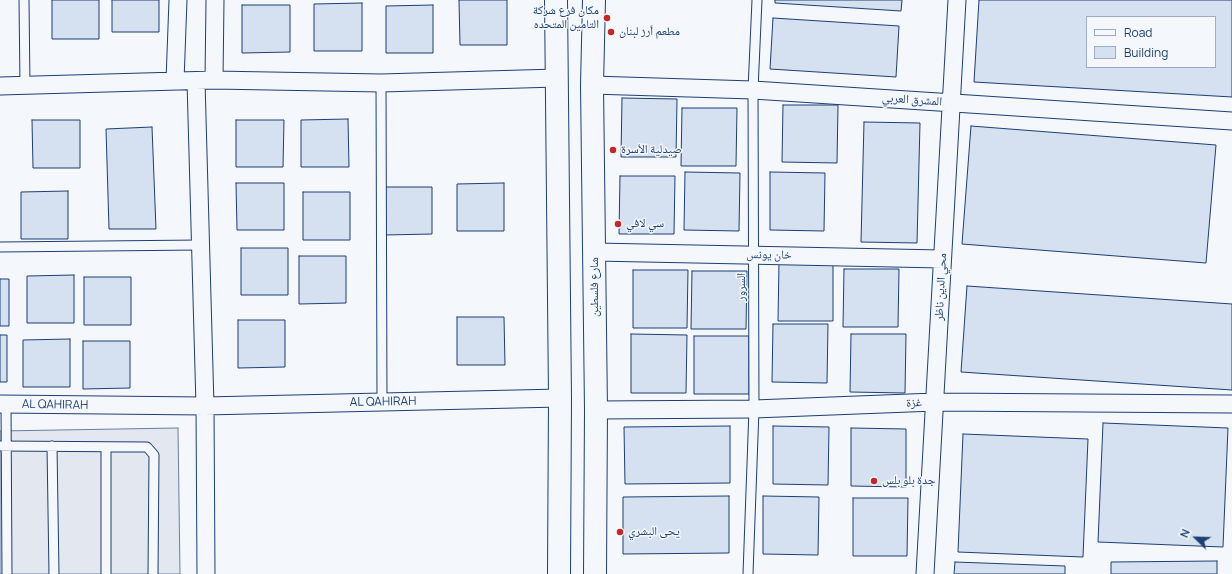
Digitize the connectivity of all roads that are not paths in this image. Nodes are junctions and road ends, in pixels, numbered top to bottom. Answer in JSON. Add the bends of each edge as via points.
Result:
{"nodes":[{"id":1,"x":24,"y":0,"type":"edge"},
{"id":2,"x":178,"y":0,"type":"edge"},
{"id":3,"x":215,"y":0,"type":"edge"},
{"id":4,"x":556,"y":0,"type":"edge"},
{"id":5,"x":594,"y":0,"type":"edge"},
{"id":6,"x":757,"y":0,"type":"edge"},
{"id":7,"x":956,"y":0,"type":"edge"},
{"id":8,"x":557,"y":78,"type":"junction"},
{"id":9,"x":214,"y":80,"type":"junction"},
{"id":10,"x":175,"y":81,"type":"junction"},
{"id":11,"x":196,"y":81,"type":"junction"},
{"id":12,"x":381,"y":83,"type":"junction"},
{"id":13,"x":592,"y":85,"type":"junction"},
{"id":14,"x":0,"y":86,"type":"edge"},
{"id":15,"x":25,"y":86,"type":"junction"},
{"id":16,"x":753,"y":90,"type":"junction"},
{"id":17,"x":951,"y":103,"type":"junction"},
{"id":18,"x":1232,"y":121,"type":"edge"},
{"id":19,"x":200,"y":245,"type":"junction"},
{"id":20,"x":0,"y":247,"type":"edge"},
{"id":21,"x":595,"y":252,"type":"junction"},
{"id":22,"x":754,"y":255,"type":"junction"},
{"id":23,"x":942,"y":259,"type":"junction"},
{"id":24,"x":560,"y":398,"type":"junction"},
{"id":25,"x":382,"y":402,"type":"junction"},
{"id":26,"x":935,"y":402,"type":"junction"},
{"id":27,"x":3,"y":404,"type":"edge"},
{"id":28,"x":1232,"y":404,"type":"edge"},
{"id":29,"x":205,"y":406,"type":"junction"},
{"id":30,"x":754,"y":409,"type":"junction"},
{"id":31,"x":596,"y":410,"type":"junction"},
{"id":32,"x":3,"y":446,"type":"edge"},
{"id":33,"x":52,"y":446,"type":"junction"},
{"id":34,"x":106,"y":447,"type":"junction"},
{"id":35,"x":6,"y":574,"type":"edge"},
{"id":36,"x":54,"y":574,"type":"edge"},
{"id":37,"x":106,"y":574,"type":"edge"},
{"id":38,"x":153,"y":574,"type":"edge"},
{"id":39,"x":206,"y":574,"type":"edge"},
{"id":40,"x":559,"y":574,"type":"edge"},
{"id":41,"x":595,"y":574,"type":"edge"},
{"id":42,"x":748,"y":574,"type":"edge"},
{"id":43,"x":925,"y":574,"type":"edge"}],
"edges":[{"from":1,"to":15,"type":"lane"},
{"from":2,"to":10,"type":"street"},
{"from":3,"to":9,"type":"street"},
{"from":4,"to":8,"type":"main road"},
{"from":5,"to":13,"type":"main road","name":"شارع فلسطين"},
{"from":6,"to":16,"type":"lane","name":"السرور"},
{"from":7,"to":17,"type":"street","name":"محي الدين ناظر"},
{"from":8,"to":12,"type":"street"},
{"from":8,"to":24,"type":"main road"},
{"from":9,"to":11,"type":"street"},
{"from":9,"to":12,"type":"street"},
{"from":10,"to":11,"type":"street"},
{"from":10,"to":15,"type":"street"},
{"from":11,"to":19,"type":"street"},
{"from":12,"to":25,"type":"lane"},
{"from":13,"to":16,"type":"street","name":"المشرق العربي"},
{"from":13,"to":21,"type":"main road","name":"شارع فلسطين"},
{"from":14,"to":15,"type":"street"},
{"from":16,"to":17,"type":"street","name":"المشرق العربي"},
{"from":16,"to":22,"type":"lane","name":"السرور"},
{"from":17,"to":18,"type":"street","name":"المشرق العربي"},
{"from":17,"to":23,"type":"street","name":"محي الدين ناظر"},
{"from":19,"to":20,"type":"lane"},
{"from":19,"to":29,"type":"street"},
{"from":21,"to":22,"type":"street","name":"خان يونس"},
{"from":21,"to":31,"type":"main road","name":"شارع فلسطين"},
{"from":22,"to":23,"type":"street","name":"خان يونس"},
{"from":22,"to":30,"type":"lane","name":"السرور"},
{"from":23,"to":26,"type":"street","name":"محي الدين ناظر"},
{"from":24,"to":25,"type":"street","name":"AL QAHIRAH"},
{"from":24,"to":40,"type":"main road"},
{"from":25,"to":29,"type":"street","name":"AL QAHIRAH"},
{"from":26,"to":28,"type":"street","name":"غزة"},
{"from":26,"to":30,"type":"street","name":"غزة"},
{"from":26,"to":43,"type":"street","name":"محي الدين ناظر"},
{"from":27,"to":29,"type":"street","name":"AL QAHIRAH"},
{"from":27,"to":32,"type":"lane"},
{"from":29,"to":39,"type":"street"},
{"from":30,"to":31,"type":"street","name":"غزة"},
{"from":30,"to":42,"type":"lane","name":"السرور"},
{"from":31,"to":41,"type":"main road","name":"شارع فلسطين"},
{"from":32,"to":33,"type":"lane"},
{"from":32,"to":35,"type":"lane"},
{"from":33,"to":34,"type":"lane"},
{"from":33,"to":36,"type":"lane"},
{"from":34,"to":37,"type":"lane"},
{"from":34,"to":38,"type":"lane","via":[[147,447],[154,455]]}]}
